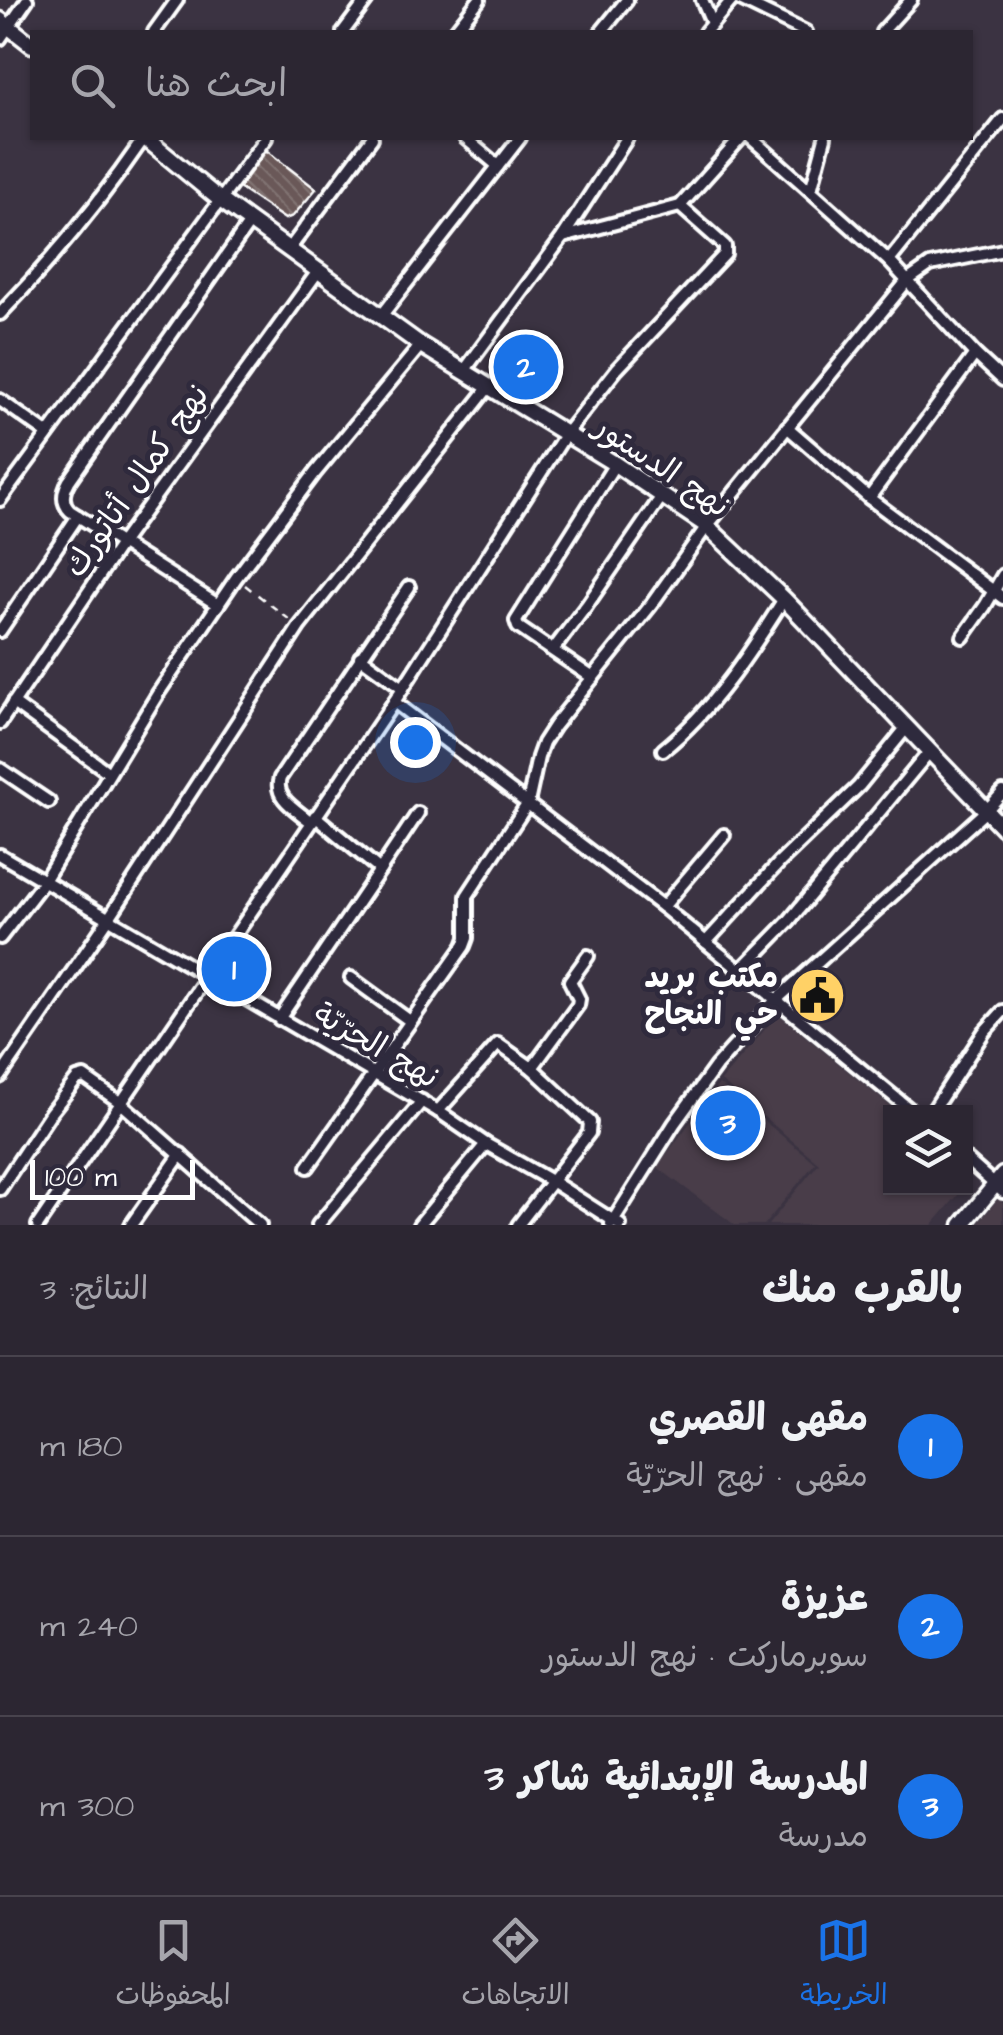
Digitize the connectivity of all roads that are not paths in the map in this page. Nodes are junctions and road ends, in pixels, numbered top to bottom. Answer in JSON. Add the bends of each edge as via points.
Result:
{"nodes":[{"id":1,"x":27,"y":0,"type":"edge"},
{"id":2,"x":177,"y":0,"type":"edge"},
{"id":3,"x":367,"y":0,"type":"edge"},
{"id":4,"x":479,"y":0,"type":"edge"},
{"id":5,"x":627,"y":0,"type":"edge"},
{"id":6,"x":702,"y":0,"type":"edge"},
{"id":7,"x":732,"y":0,"type":"edge"},
{"id":8,"x":740,"y":0,"type":"edge"},
{"id":9,"x":911,"y":0,"type":"edge"},
{"id":10,"x":5,"y":23,"type":"edge"},
{"id":11,"x":708,"y":28,"type":"edge"},
{"id":12,"x":155,"y":30,"type":"edge"},
{"id":13,"x":344,"y":30,"type":"edge"},
{"id":14,"x":459,"y":30,"type":"edge"},
{"id":15,"x":603,"y":30,"type":"edge"},
{"id":16,"x":802,"y":30,"type":"edge"},
{"id":17,"x":884,"y":30,"type":"edge"},
{"id":18,"x":0,"y":39,"type":"edge"},
{"id":19,"x":30,"y":44,"type":"edge"},
{"id":20,"x":1003,"y":119,"type":"edge"},
{"id":21,"x":143,"y":140,"type":"edge"},
{"id":22,"x":146,"y":140,"type":"edge"},
{"id":23,"x":264,"y":140,"type":"edge"},
{"id":24,"x":371,"y":140,"type":"edge"},
{"id":25,"x":467,"y":140,"type":"edge"},
{"id":26,"x":518,"y":140,"type":"edge"},
{"id":27,"x":626,"y":140,"type":"edge"},
{"id":28,"x":738,"y":140,"type":"edge"},
{"id":29,"x":753,"y":140,"type":"edge"},
{"id":30,"x":824,"y":140,"type":"edge"},
{"id":31,"x":498,"y":166,"type":"junction"},
{"id":32,"x":812,"y":190,"type":"junction"},
{"id":33,"x":219,"y":199,"type":"junction"},
{"id":34,"x":680,"y":206,"type":"junction"},
{"id":35,"x":250,"y":222,"type":"junction"},
{"id":36,"x":562,"y":238,"type":"junction"},
{"id":37,"x":290,"y":248,"type":"junction"},
{"id":38,"x":1002,"y":252,"type":"edge"},
{"id":39,"x":889,"y":261,"type":"junction"},
{"id":40,"x":319,"y":270,"type":"junction"},
{"id":41,"x":907,"y":281,"type":"junction"},
{"id":42,"x":0,"y":314,"type":"edge"},
{"id":43,"x":382,"y":315,"type":"junction"},
{"id":44,"x":421,"y":345,"type":"junction"},
{"id":45,"x":976,"y":354,"type":"junction"},
{"id":46,"x":464,"y":371,"type":"junction"},
{"id":47,"x":1003,"y":380,"type":"edge"},
{"id":48,"x":488,"y":388,"type":"junction"},
{"id":49,"x":0,"y":400,"type":"edge"},
{"id":50,"x":787,"y":427,"type":"junction"},
{"id":51,"x":48,"y":434,"type":"junction"},
{"id":52,"x":565,"y":435,"type":"junction"},
{"id":53,"x":615,"y":464,"type":"junction"},
{"id":54,"x":662,"y":496,"type":"junction"},
{"id":55,"x":869,"y":498,"type":"junction"},
{"id":56,"x":0,"y":500,"type":"edge"},
{"id":57,"x":78,"y":516,"type":"junction"},
{"id":58,"x":707,"y":526,"type":"junction"},
{"id":59,"x":122,"y":542,"type":"junction"},
{"id":60,"x":1003,"y":574,"type":"edge"},
{"id":61,"x":409,"y":586,"type":"dead end"},
{"id":62,"x":998,"y":594,"type":"edge"},
{"id":63,"x":784,"y":599,"type":"junction"},
{"id":64,"x":218,"y":605,"type":"junction"},
{"id":65,"x":0,"y":631,"type":"edge"},
{"id":66,"x":963,"y":636,"type":"dead end"},
{"id":67,"x":553,"y":650,"type":"junction"},
{"id":68,"x":360,"y":656,"type":"junction"},
{"id":69,"x":593,"y":678,"type":"junction"},
{"id":70,"x":403,"y":688,"type":"junction"},
{"id":71,"x":394,"y":702,"type":"junction"},
{"id":72,"x":13,"y":703,"type":"junction"},
{"id":73,"x":0,"y":723,"type":"edge"},
{"id":74,"x":907,"y":727,"type":"junction"},
{"id":75,"x":662,"y":750,"type":"dead end"},
{"id":76,"x":930,"y":751,"type":"junction"},
{"id":77,"x":0,"y":768,"type":"edge"},
{"id":78,"x":109,"y":773,"type":"junction"},
{"id":79,"x":1003,"y":792,"type":"edge"},
{"id":80,"x":49,"y":802,"type":"dead end"},
{"id":81,"x":528,"y":803,"type":"junction"},
{"id":82,"x":986,"y":810,"type":"junction"},
{"id":83,"x":418,"y":813,"type":"dead end"},
{"id":84,"x":313,"y":819,"type":"junction"},
{"id":85,"x":1003,"y":828,"type":"edge"},
{"id":86,"x":724,"y":835,"type":"dead end"},
{"id":87,"x":0,"y":855,"type":"edge"},
{"id":88,"x":380,"y":870,"type":"junction"},
{"id":89,"x":44,"y":881,"type":"junction"},
{"id":90,"x":663,"y":906,"type":"junction"},
{"id":91,"x":109,"y":918,"type":"junction"},
{"id":92,"x":0,"y":938,"type":"edge"},
{"id":93,"x":706,"y":942,"type":"junction"},
{"id":94,"x":588,"y":956,"type":"dead end"},
{"id":95,"x":740,"y":972,"type":"junction"},
{"id":96,"x":208,"y":975,"type":"junction"},
{"id":97,"x":352,"y":978,"type":"dead end"},
{"id":98,"x":775,"y":1001,"type":"junction"},
{"id":99,"x":1003,"y":1011,"type":"edge"},
{"id":100,"x":278,"y":1019,"type":"junction"},
{"id":101,"x":410,"y":1021,"type":"junction"},
{"id":102,"x":532,"y":1068,"type":"junction"},
{"id":103,"x":376,"y":1073,"type":"junction"},
{"id":104,"x":0,"y":1076,"type":"edge"},
{"id":105,"x":422,"y":1101,"type":"junction"},
{"id":106,"x":121,"y":1103,"type":"junction"},
{"id":107,"x":904,"y":1105,"type":"edge"},
{"id":108,"x":937,"y":1105,"type":"edge"},
{"id":109,"x":438,"y":1110,"type":"junction"},
{"id":110,"x":486,"y":1144,"type":"junction"},
{"id":111,"x":180,"y":1154,"type":"junction"},
{"id":112,"x":973,"y":1164,"type":"edge"},
{"id":113,"x":308,"y":1166,"type":"dead end"},
{"id":114,"x":553,"y":1182,"type":"junction"},
{"id":115,"x":1000,"y":1184,"type":"edge"},
{"id":116,"x":0,"y":1189,"type":"edge"},
{"id":117,"x":614,"y":1223,"type":"edge"},
{"id":118,"x":38,"y":1225,"type":"edge"},
{"id":119,"x":131,"y":1225,"type":"edge"},
{"id":120,"x":260,"y":1225,"type":"edge"},
{"id":121,"x":318,"y":1225,"type":"edge"},
{"id":122,"x":419,"y":1225,"type":"edge"},
{"id":123,"x":518,"y":1225,"type":"edge"},
{"id":124,"x":962,"y":1225,"type":"edge"}],
"edges":[{"from":1,"to":10,"type":"street"},
{"from":2,"to":12,"type":"street"},
{"from":3,"to":13,"type":"street"},
{"from":4,"to":14,"type":"street"},
{"from":5,"to":15,"type":"street"},
{"from":6,"to":11,"type":"street"},
{"from":7,"to":11,"type":"street"},
{"from":8,"to":16,"type":"street"},
{"from":9,"to":17,"type":"street"},
{"from":10,"to":18,"type":"street"},
{"from":10,"to":19,"type":"street"},
{"from":20,"to":39,"type":"street"},
{"from":21,"to":42,"type":"street","via":[[85,220]]},
{"from":22,"to":33,"type":"street","name":"نهج الدستور"},
{"from":23,"to":33,"type":"street"},
{"from":24,"to":37,"type":"street"},
{"from":25,"to":31,"type":"street"},
{"from":26,"to":31,"type":"street"},
{"from":27,"to":36,"type":"street"},
{"from":28,"to":34,"type":"street"},
{"from":29,"to":32,"type":"street"},
{"from":30,"to":32,"type":"street"},
{"from":31,"to":43,"type":"street"},
{"from":32,"to":39,"type":"street"},
{"from":33,"to":35,"type":"street","name":"نهج الدستور"},
{"from":33,"to":51,"type":"street"},
{"from":34,"to":36,"type":"street"},
{"from":34,"to":52,"type":"street","via":[[725,246],[725,254]]},
{"from":35,"to":37,"type":"street","name":"نهج الدستور"},
{"from":35,"to":57,"type":"street","via":[[69,480],[64,501]]},
{"from":36,"to":46,"type":"street"},
{"from":37,"to":40,"type":"street","name":"نهج الدستور"},
{"from":38,"to":41,"type":"street","via":[[930,264]]},
{"from":39,"to":41,"type":"street"},
{"from":40,"to":43,"type":"street","name":"نهج الدستور"},
{"from":40,"to":59,"type":"street","name":"نهج كمال أتاتورك"},
{"from":41,"to":45,"type":"street"},
{"from":41,"to":50,"type":"street"},
{"from":43,"to":44,"type":"street","name":"نهج الدستور"},
{"from":44,"to":46,"type":"street","name":"نهج الدستور"},
{"from":44,"to":64,"type":"street","via":[[315,472]]},
{"from":45,"to":47,"type":"street"},
{"from":45,"to":55,"type":"street"},
{"from":46,"to":48,"type":"street","name":"نهج الدستور"},
{"from":48,"to":52,"type":"street","name":"نهج الدستور"},
{"from":48,"to":91,"type":"street","via":[[299,627]]},
{"from":49,"to":51,"type":"street"},
{"from":50,"to":55,"type":"street"},
{"from":50,"to":58,"type":"street"},
{"from":51,"to":56,"type":"street"},
{"from":52,"to":53,"type":"street","name":"نهج الدستور"},
{"from":52,"to":70,"type":"street"},
{"from":53,"to":54,"type":"street","name":"نهج الدستور"},
{"from":53,"to":67,"type":"street","via":[[516,622]]},
{"from":54,"to":58,"type":"street","name":"نهج الدستور"},
{"from":54,"to":67,"type":"street"},
{"from":55,"to":62,"type":"street"},
{"from":57,"to":59,"type":"street"},
{"from":57,"to":65,"type":"street"},
{"from":58,"to":63,"type":"street","name":"نهج الدستور"},
{"from":58,"to":69,"type":"street"},
{"from":59,"to":64,"type":"street"},
{"from":59,"to":72,"type":"street","name":"نهج كمال أتاتورك"},
{"from":60,"to":62,"type":"street"},
{"from":61,"to":68,"type":"street"},
{"from":62,"to":66,"type":"street"},
{"from":63,"to":74,"type":"street","name":"نهج الدستور"},
{"from":63,"to":75,"type":"street","via":[[724,686]]},
{"from":64,"to":78,"type":"street"},
{"from":67,"to":69,"type":"street"},
{"from":68,"to":70,"type":"street"},
{"from":68,"to":84,"type":"street","via":[[277,784],[280,794]]},
{"from":69,"to":81,"type":"street","via":[[543,742]]},
{"from":70,"to":71,"type":"street"},
{"from":71,"to":81,"type":"street"},
{"from":71,"to":84,"type":"street"},
{"from":72,"to":73,"type":"street","name":"نهج كمال أتاتورك"},
{"from":72,"to":78,"type":"street"},
{"from":74,"to":76,"type":"street","name":"نهج الدستور"},
{"from":74,"to":93,"type":"street","via":[[859,786]]},
{"from":76,"to":82,"type":"street","name":"نهج الدستور"},
{"from":76,"to":95,"type":"street"},
{"from":77,"to":80,"type":"street"},
{"from":78,"to":89,"type":"street"},
{"from":79,"to":82,"type":"street"},
{"from":81,"to":90,"type":"street"},
{"from":81,"to":101,"type":"street","via":[[466,896],[464,946]]},
{"from":82,"to":85,"type":"street","name":"نهج الدستور"},
{"from":82,"to":98,"type":"street"},
{"from":83,"to":88,"type":"street"},
{"from":84,"to":88,"type":"street"},
{"from":84,"to":96,"type":"street"},
{"from":86,"to":90,"type":"street"},
{"from":87,"to":89,"type":"street","name":"نهج الحرّيّة"},
{"from":88,"to":100,"type":"street"},
{"from":89,"to":91,"type":"street","name":"نهج الحرّيّة"},
{"from":89,"to":92,"type":"street"},
{"from":90,"to":93,"type":"street"},
{"from":91,"to":96,"type":"street","name":"نهج الحرّيّة"},
{"from":91,"to":104,"type":"street"},
{"from":93,"to":95,"type":"street"},
{"from":94,"to":102,"type":"street","via":[[570,980],[578,1006]]},
{"from":95,"to":98,"type":"street"},
{"from":96,"to":100,"type":"street","name":"نهج الحرّيّة"},
{"from":96,"to":106,"type":"street"},
{"from":97,"to":101,"type":"street"},
{"from":98,"to":107,"type":"street"},
{"from":98,"to":117,"type":"street","via":[[674,1124]]},
{"from":99,"to":108,"type":"street"},
{"from":100,"to":103,"type":"street","name":"نهج الحرّيّة"},
{"from":101,"to":103,"type":"street"},
{"from":102,"to":109,"type":"street","via":[[496,1044]]},
{"from":102,"to":114,"type":"street","via":[[591,1124]]},
{"from":103,"to":105,"type":"street","name":"نهج الحرّيّة"},
{"from":103,"to":113,"type":"street"},
{"from":105,"to":109,"type":"street","name":"نهج الحرّيّة"},
{"from":105,"to":121,"type":"street"},
{"from":106,"to":111,"type":"street"},
{"from":106,"to":116,"type":"street","via":[[88,1079],[77,1080]]},
{"from":106,"to":118,"type":"street"},
{"from":109,"to":110,"type":"street","name":"نهج الحرّيّة"},
{"from":110,"to":114,"type":"street","name":"نهج الحرّيّة"},
{"from":110,"to":122,"type":"street"},
{"from":111,"to":119,"type":"street"},
{"from":111,"to":120,"type":"street"},
{"from":112,"to":115,"type":"street"},
{"from":114,"to":117,"type":"street","name":"نهج الحرّيّة"},
{"from":114,"to":123,"type":"street"},
{"from":115,"to":124,"type":"street"}]}
